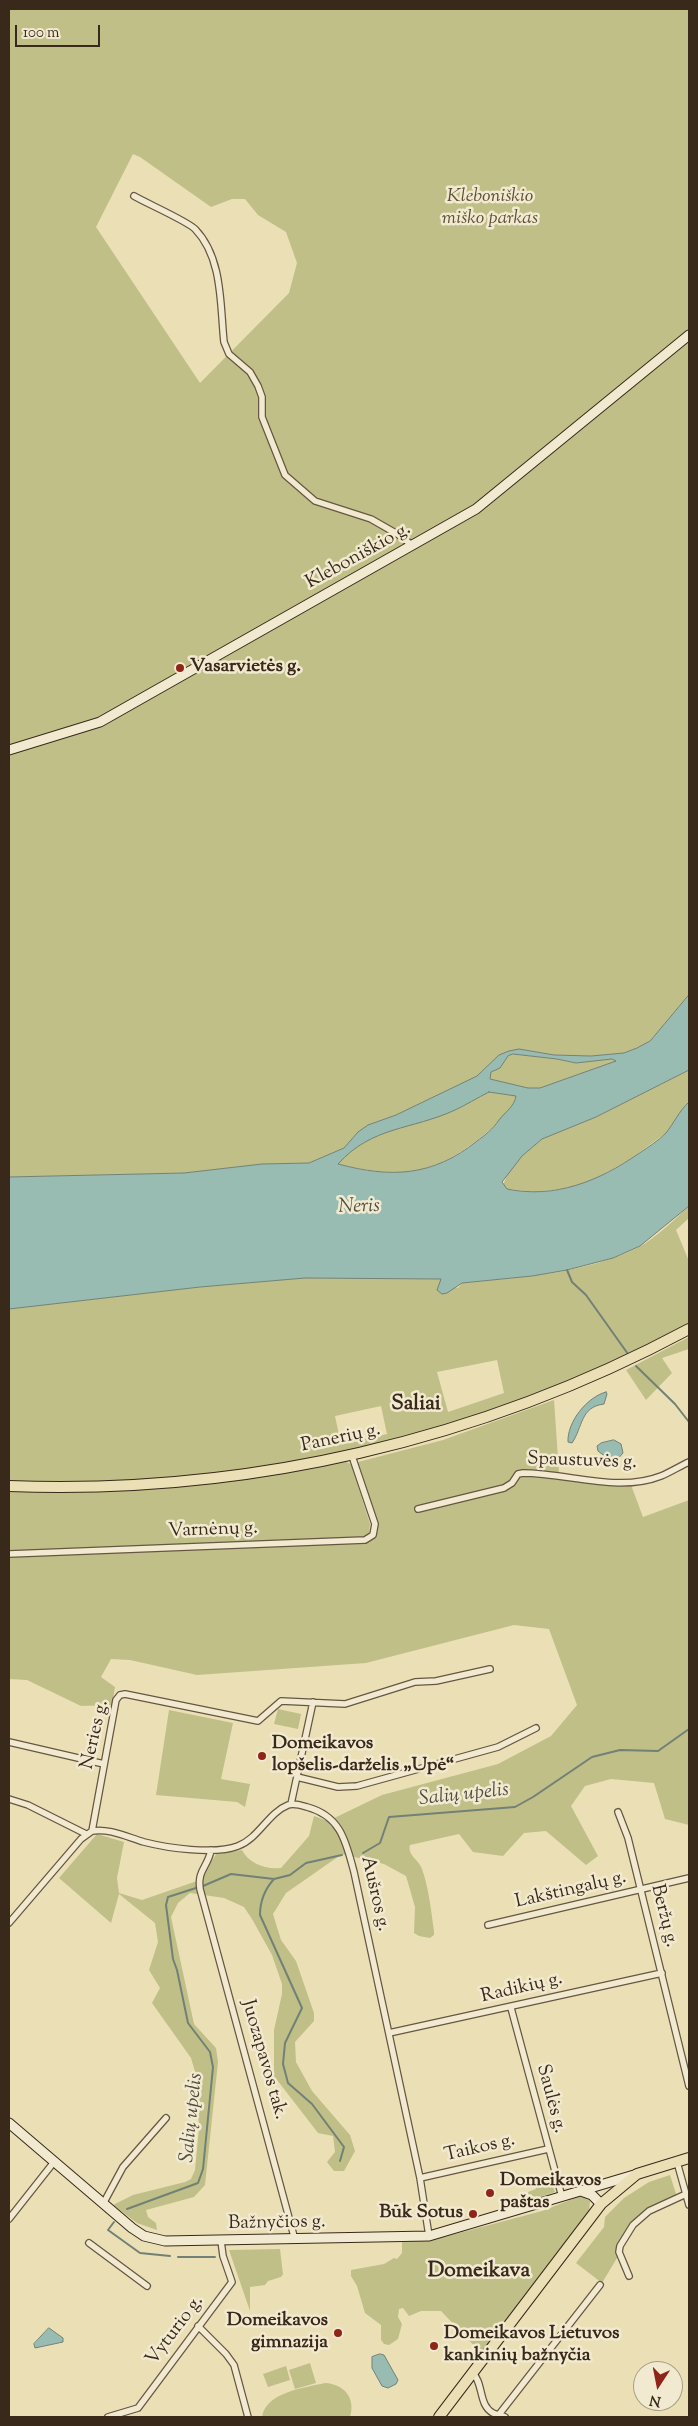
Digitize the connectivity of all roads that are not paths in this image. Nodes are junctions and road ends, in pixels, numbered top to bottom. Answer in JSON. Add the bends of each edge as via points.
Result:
{"nodes":[{"id":1,"x":134,"y":196,"type":"dead end"},
{"id":2,"x":689,"y":334,"type":"edge"},
{"id":3,"x":412,"y":546,"type":"junction"},
{"id":4,"x":9,"y":750,"type":"edge"},
{"id":5,"x":689,"y":1329,"type":"edge"},
{"id":6,"x":352,"y":1456,"type":"junction"},
{"id":7,"x":689,"y":1462,"type":"edge"},
{"id":8,"x":9,"y":1486,"type":"edge"},
{"id":9,"x":418,"y":1509,"type":"dead end"},
{"id":10,"x":9,"y":1554,"type":"edge"},
{"id":11,"x":490,"y":1669,"type":"dead end"},
{"id":12,"x":313,"y":1702,"type":"junction"},
{"id":13,"x":536,"y":1728,"type":"dead end"},
{"id":14,"x":9,"y":1742,"type":"edge"},
{"id":15,"x":104,"y":1764,"type":"junction"},
{"id":16,"x":297,"y":1777,"type":"junction"},
{"id":17,"x":9,"y":1799,"type":"edge"},
{"id":18,"x":291,"y":1804,"type":"junction"},
{"id":19,"x":618,"y":1812,"type":"dead end"},
{"id":20,"x":89,"y":1832,"type":"junction"},
{"id":21,"x":211,"y":1850,"type":"junction"},
{"id":22,"x":689,"y":1878,"type":"edge"},
{"id":23,"x":642,"y":1890,"type":"junction"},
{"id":24,"x":9,"y":1921,"type":"edge"},
{"id":25,"x":488,"y":1925,"type":"dead end"},
{"id":26,"x":662,"y":1973,"type":"junction"},
{"id":27,"x":511,"y":2008,"type":"junction"},
{"id":28,"x":389,"y":2033,"type":"junction"},
{"id":29,"x":689,"y":2086,"type":"edge"},
{"id":30,"x":166,"y":2118,"type":"dead end"},
{"id":31,"x":9,"y":2123,"type":"edge"},
{"id":32,"x":548,"y":2149,"type":"junction"},
{"id":33,"x":689,"y":2158,"type":"edge"},
{"id":34,"x":54,"y":2162,"type":"junction"},
{"id":35,"x":677,"y":2162,"type":"junction"},
{"id":36,"x":637,"y":2174,"type":"junction"},
{"id":37,"x":420,"y":2178,"type":"junction"},
{"id":38,"x":581,"y":2191,"type":"junction"},
{"id":39,"x":686,"y":2194,"type":"junction"},
{"id":40,"x":562,"y":2197,"type":"junction"},
{"id":41,"x":103,"y":2204,"type":"junction"},
{"id":42,"x":600,"y":2204,"type":"junction"},
{"id":43,"x":689,"y":2205,"type":"edge"},
{"id":44,"x":9,"y":2219,"type":"edge"},
{"id":45,"x":429,"y":2236,"type":"junction"},
{"id":46,"x":295,"y":2240,"type":"junction"},
{"id":47,"x":221,"y":2241,"type":"junction"},
{"id":48,"x":89,"y":2243,"type":"dead end"},
{"id":49,"x":628,"y":2276,"type":"dead end"},
{"id":50,"x":600,"y":2284,"type":"dead end"},
{"id":51,"x":147,"y":2286,"type":"dead end"},
{"id":52,"x":198,"y":2326,"type":"junction"},
{"id":53,"x":472,"y":2372,"type":"junction"},
{"id":54,"x":500,"y":2416,"type":"edge"},
{"id":55,"x":108,"y":2417,"type":"edge"},
{"id":56,"x":248,"y":2417,"type":"edge"},
{"id":57,"x":439,"y":2417,"type":"edge"}],
"edges":[{"from":1,"to":3,"type":"street","via":[[194,228],[208,249],[216,265],[224,342],[229,354],[250,372],[258,386],[262,397],[262,417],[285,475],[316,501],[371,519]]},
{"from":2,"to":3,"type":"street","name":"Kleboniškio g.","via":[[476,509]]},
{"from":3,"to":4,"type":"street","name":"Kleboniškio g.","via":[[100,722]]},
{"from":5,"to":6,"type":"main road","name":"Panerių g.","via":[[621,1364],[493,1415]]},
{"from":6,"to":8,"type":"main road","name":"Panerių g.","via":[[208,1480],[76,1487]]},
{"from":6,"to":10,"type":"street","name":"Varnėnų g.","via":[[375,1524],[373,1536],[365,1540]]},
{"from":7,"to":9,"type":"street","name":"Spaustuvės g.","via":[[660,1476],[632,1482],[523,1472],[504,1488]]},
{"from":11,"to":12,"type":"street","name":"Neries g.","via":[[436,1681],[415,1682],[345,1704]]},
{"from":12,"to":15,"type":"street","name":"Neries g.","via":[[279,1701],[262,1720],[256,1721],[122,1694],[116,1700]]},
{"from":12,"to":16,"type":"street"},
{"from":13,"to":16,"type":"street","via":[[498,1747],[357,1786],[338,1787]]},
{"from":14,"to":15,"type":"street"},
{"from":15,"to":20,"type":"street","name":"Neries g."},
{"from":16,"to":18,"type":"street"},
{"from":17,"to":20,"type":"street"},
{"from":18,"to":21,"type":"street","via":[[283,1806],[240,1846]]},
{"from":18,"to":28,"type":"street","name":"Aušros g.","via":[[327,1814],[347,1847]]},
{"from":19,"to":23,"type":"street","name":"Beržų g."},
{"from":20,"to":21,"type":"street","via":[[100,1830],[155,1844]]},
{"from":20,"to":24,"type":"street"},
{"from":21,"to":46,"type":"street","name":"Juozapavos tak.","via":[[199,1875],[200,1890]]},
{"from":22,"to":23,"type":"street","name":"Lakštingalų g."},
{"from":23,"to":25,"type":"street","name":"Lakštingalų g."},
{"from":23,"to":26,"type":"street","name":"Beržų g."},
{"from":26,"to":27,"type":"street","name":"Radikių g."},
{"from":26,"to":29,"type":"street","name":"Beržų g."},
{"from":27,"to":28,"type":"street","name":"Radikių g."},
{"from":27,"to":32,"type":"street","name":"Saulės g."},
{"from":28,"to":37,"type":"street","name":"Aušros g."},
{"from":30,"to":41,"type":"street","via":[[123,2167]]},
{"from":31,"to":34,"type":"street","name":"Bažnyčios g."},
{"from":32,"to":37,"type":"street","name":"Taikos g."},
{"from":32,"to":40,"type":"street","name":"Saulės g."},
{"from":33,"to":35,"type":"main road"},
{"from":34,"to":41,"type":"street","name":"Bažnyčios g."},
{"from":34,"to":44,"type":"street"},
{"from":35,"to":36,"type":"main road"},
{"from":35,"to":39,"type":"street"},
{"from":36,"to":38,"type":"street","name":"Bažnyčios g."},
{"from":36,"to":42,"type":"main road"},
{"from":37,"to":45,"type":"street","name":"Aušros g."},
{"from":38,"to":40,"type":"street","name":"Bažnyčios g."},
{"from":38,"to":42,"type":"street","via":[[592,2195]]},
{"from":39,"to":43,"type":"street"},
{"from":39,"to":49,"type":"street","via":[[649,2211],[633,2225],[619,2252]]},
{"from":40,"to":45,"type":"street","name":"Bažnyčios g."},
{"from":41,"to":47,"type":"street","name":"Bažnyčios g.","via":[[132,2228],[151,2238],[178,2242]]},
{"from":42,"to":53,"type":"main road"},
{"from":45,"to":46,"type":"street","name":"Bažnyčios g."},
{"from":46,"to":47,"type":"street","name":"Bažnyčios g."},
{"from":47,"to":52,"type":"street","name":"Vyturio g.","via":[[232,2282]]},
{"from":48,"to":51,"type":"street"},
{"from":50,"to":54,"type":"street"},
{"from":52,"to":55,"type":"street","name":"Vyturio g.","via":[[138,2408]]},
{"from":52,"to":56,"type":"street","via":[[234,2365]]},
{"from":53,"to":54,"type":"street","via":[[479,2380],[486,2406]]},
{"from":53,"to":57,"type":"main road"}]}
